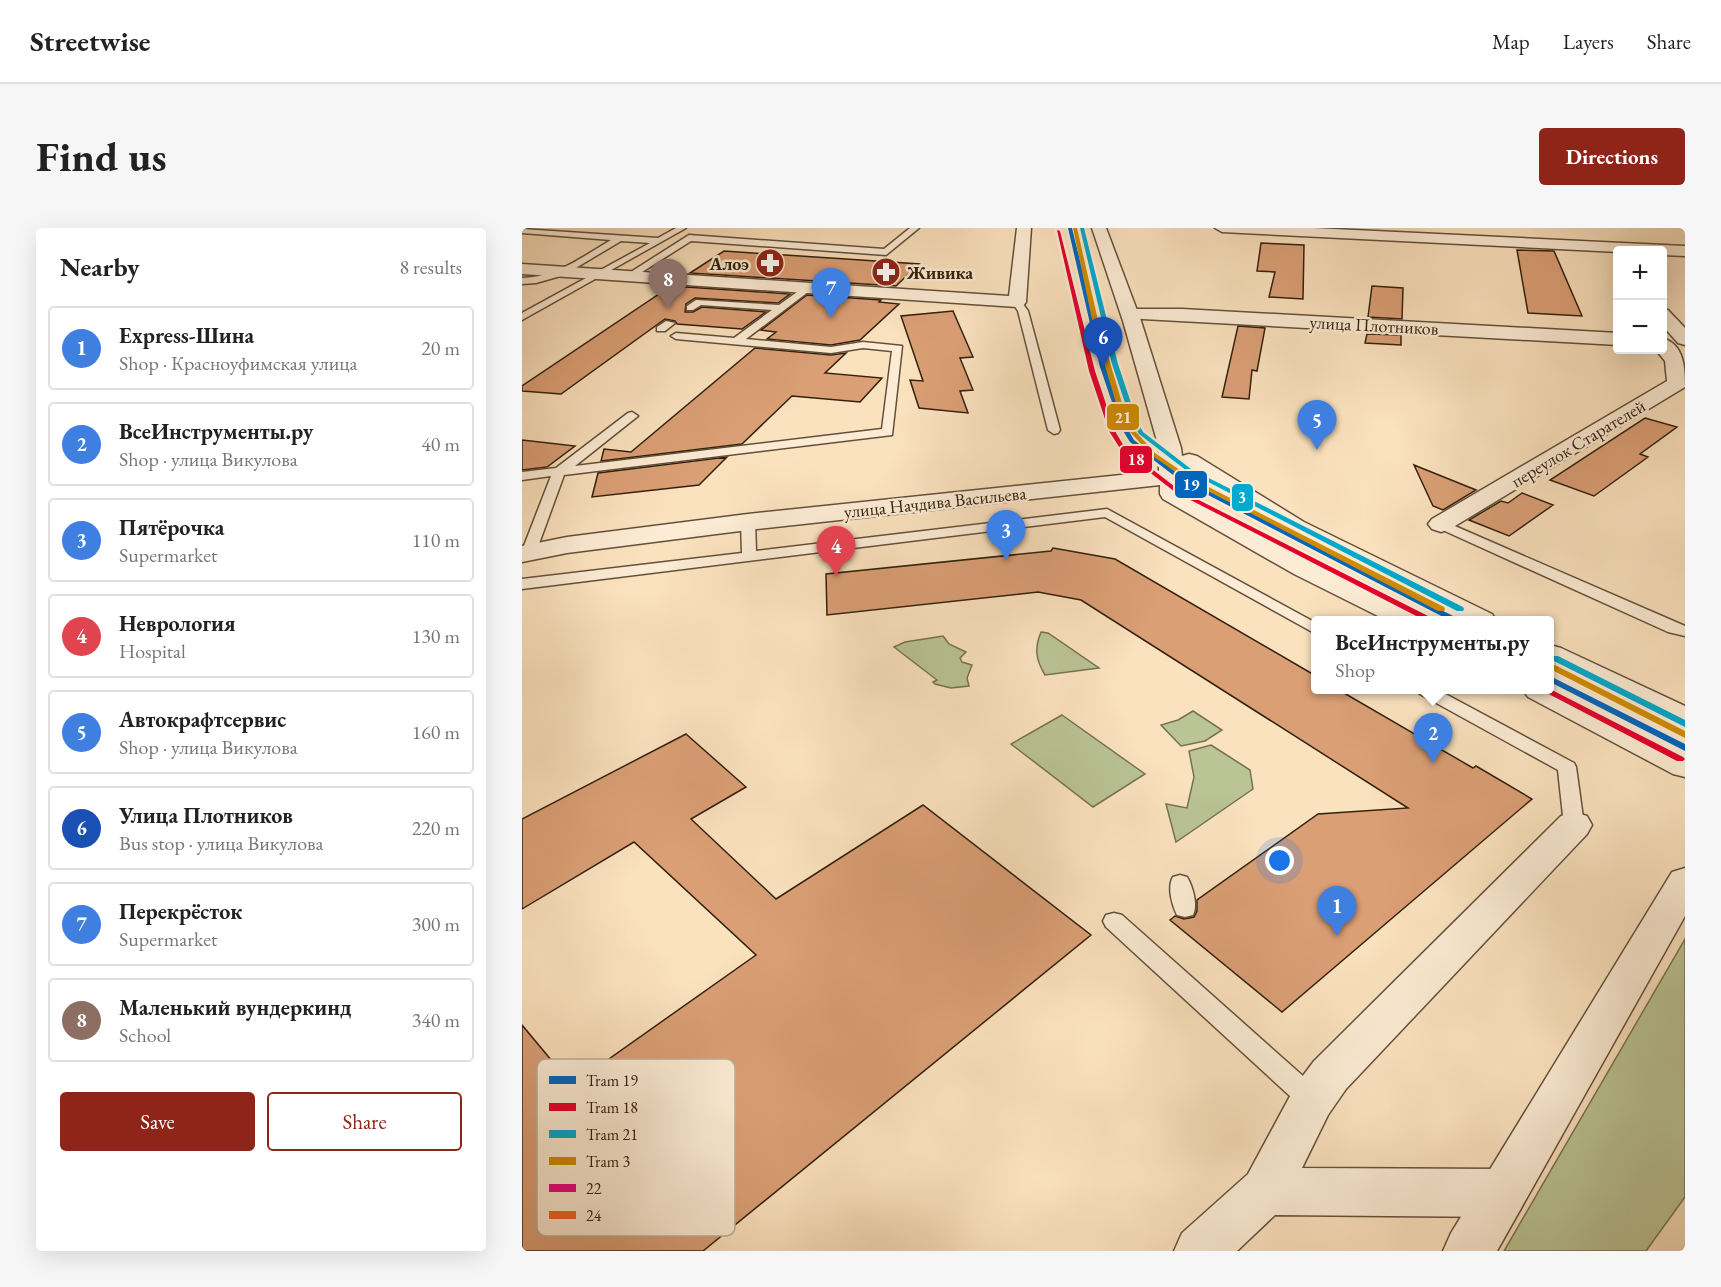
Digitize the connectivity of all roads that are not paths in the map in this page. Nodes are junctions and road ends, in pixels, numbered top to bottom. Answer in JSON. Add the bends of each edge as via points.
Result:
{"nodes":[{"id":1,"x":682,"y":228,"type":"edge"},
{"id":2,"x":915,"y":228,"type":"edge"},
{"id":3,"x":1023,"y":228,"type":"edge"},
{"id":4,"x":1099,"y":228,"type":"edge"},
{"id":5,"x":1222,"y":228,"type":"edge"},
{"id":6,"x":1237,"y":228,"type":"edge"},
{"id":7,"x":1592,"y":228,"type":"edge"},
{"id":8,"x":522,"y":231,"type":"edge"},
{"id":9,"x":620,"y":238,"type":"junction"},
{"id":10,"x":659,"y":241,"type":"junction"},
{"id":11,"x":1600,"y":247,"type":"junction"},
{"id":12,"x":1685,"y":251,"type":"edge"},
{"id":13,"x":1613,"y":262,"type":"edge"},
{"id":14,"x":522,"y":269,"type":"edge"},
{"id":15,"x":564,"y":272,"type":"junction"},
{"id":16,"x":599,"y":274,"type":"junction"},
{"id":17,"x":628,"y":277,"type":"junction"},
{"id":18,"x":522,"y":280,"type":"edge"},
{"id":19,"x":807,"y":289,"type":"junction"},
{"id":20,"x":1017,"y":302,"type":"junction"},
{"id":21,"x":690,"y":308,"type":"dead end"},
{"id":22,"x":780,"y":308,"type":"junction"},
{"id":23,"x":1130,"y":314,"type":"junction"},
{"id":24,"x":522,"y":317,"type":"edge"},
{"id":25,"x":1667,"y":320,"type":"edge"},
{"id":26,"x":676,"y":336,"type":"dead end"},
{"id":27,"x":1613,"y":339,"type":"edge"},
{"id":28,"x":738,"y":341,"type":"junction"},
{"id":29,"x":1685,"y":341,"type":"edge"},
{"id":30,"x":1667,"y":343,"type":"edge"},
{"id":31,"x":1667,"y":350,"type":"edge"},
{"id":32,"x":632,"y":416,"type":"dead end"},
{"id":33,"x":1054,"y":430,"type":"dead end"},
{"id":34,"x":1170,"y":448,"type":"junction"},
{"id":35,"x":559,"y":472,"type":"junction"},
{"id":36,"x":1206,"y":473,"type":"junction"},
{"id":37,"x":522,"y":476,"type":"edge"},
{"id":38,"x":1171,"y":477,"type":"junction"},
{"id":39,"x":748,"y":522,"type":"junction"},
{"id":40,"x":1441,"y":525,"type":"joint"},
{"id":41,"x":525,"y":553,"type":"edge"},
{"id":42,"x":749,"y":556,"type":"junction"},
{"id":43,"x":522,"y":584,"type":"edge"},
{"id":44,"x":1397,"y":616,"type":"edge"},
{"id":45,"x":1472,"y":616,"type":"edge"},
{"id":46,"x":1311,"y":625,"type":"edge"},
{"id":47,"x":1685,"y":632,"type":"edge"},
{"id":48,"x":1554,"y":656,"type":"edge"},
{"id":49,"x":1433,"y":694,"type":"edge"},
{"id":50,"x":1547,"y":694,"type":"edge"},
{"id":51,"x":1685,"y":719,"type":"edge"},
{"id":52,"x":1685,"y":766,"type":"edge"},
{"id":53,"x":1574,"y":825,"type":"joint"},
{"id":54,"x":1685,"y":882,"type":"edge"},
{"id":55,"x":1180,"y":883,"type":"dead end"},
{"id":56,"x":1185,"y":909,"type":"dead end"},
{"id":57,"x":1114,"y":921,"type":"dead end"},
{"id":58,"x":1312,"y":1100,"type":"junction"},
{"id":59,"x":1265,"y":1191,"type":"junction"},
{"id":60,"x":1503,"y":1193,"type":"junction"},
{"id":61,"x":1200,"y":1251,"type":"edge"},
{"id":62,"x":1469,"y":1251,"type":"edge"}],
"edges":[{"from":1,"to":10,"type":"lane"},
{"from":2,"to":17,"type":"lane","via":[[886,252],[689,238]]},
{"from":3,"to":20,"type":"street"},
{"from":4,"to":23,"type":"street"},
{"from":5,"to":6,"type":"street"},
{"from":6,"to":11,"type":"street"},
{"from":7,"to":11,"type":"street"},
{"from":8,"to":9,"type":"lane"},
{"from":9,"to":10,"type":"lane"},
{"from":9,"to":15,"type":"lane"},
{"from":10,"to":16,"type":"lane"},
{"from":11,"to":12,"type":"street"},
{"from":11,"to":13,"type":"street"},
{"from":14,"to":15,"type":"street"},
{"from":15,"to":16,"type":"street"},
{"from":15,"to":18,"type":"lane","via":[[537,282]]},
{"from":16,"to":17,"type":"street"},
{"from":16,"to":24,"type":"lane"},
{"from":17,"to":19,"type":"street"},
{"from":19,"to":20,"type":"street"},
{"from":19,"to":22,"type":"lane"},
{"from":20,"to":33,"type":"lane","via":[[1023,311]]},
{"from":21,"to":22,"type":"lane","via":[[699,302]]},
{"from":22,"to":28,"type":"lane"},
{"from":23,"to":27,"type":"street","name":"улица Плотников"},
{"from":23,"to":34,"type":"street"},
{"from":25,"to":29,"type":"street"},
{"from":26,"to":28,"type":"lane"},
{"from":28,"to":35,"type":"lane","via":[[831,350],[863,345],[898,348],[888,432]]},
{"from":29,"to":30,"type":"street"},
{"from":31,"to":40,"type":"street","name":"переулок Старателей","via":[[1675,361],[1678,383]]},
{"from":32,"to":35,"type":"lane"},
{"from":34,"to":36,"type":"street"},
{"from":34,"to":38,"type":"street"},
{"from":35,"to":37,"type":"lane"},
{"from":35,"to":41,"type":"lane"},
{"from":36,"to":38,"type":"street","name":"улица Начдива Васильева"},
{"from":36,"to":45,"type":"street","via":[[1248,501]]},
{"from":38,"to":39,"type":"street","name":"улица Начдива Васильева"},
{"from":38,"to":44,"type":"street","via":[[1172,494]]},
{"from":39,"to":41,"type":"street","name":"улица Начдива Васильева"},
{"from":39,"to":42,"type":"lane"},
{"from":40,"to":47,"type":"lane"},
{"from":42,"to":43,"type":"lane"},
{"from":42,"to":46,"type":"lane","via":[[1107,513]]},
{"from":48,"to":51,"type":"street"},
{"from":49,"to":53,"type":"lane","via":[[1567,767]]},
{"from":50,"to":52,"type":"street"},
{"from":53,"to":58,"type":"street","via":[[1329,1075]]},
{"from":54,"to":60,"type":"street"},
{"from":55,"to":56,"type":"lane"},
{"from":57,"to":58,"type":"lane"},
{"from":58,"to":59,"type":"street"},
{"from":59,"to":60,"type":"street"},
{"from":59,"to":61,"type":"street"},
{"from":60,"to":62,"type":"street"}]}
